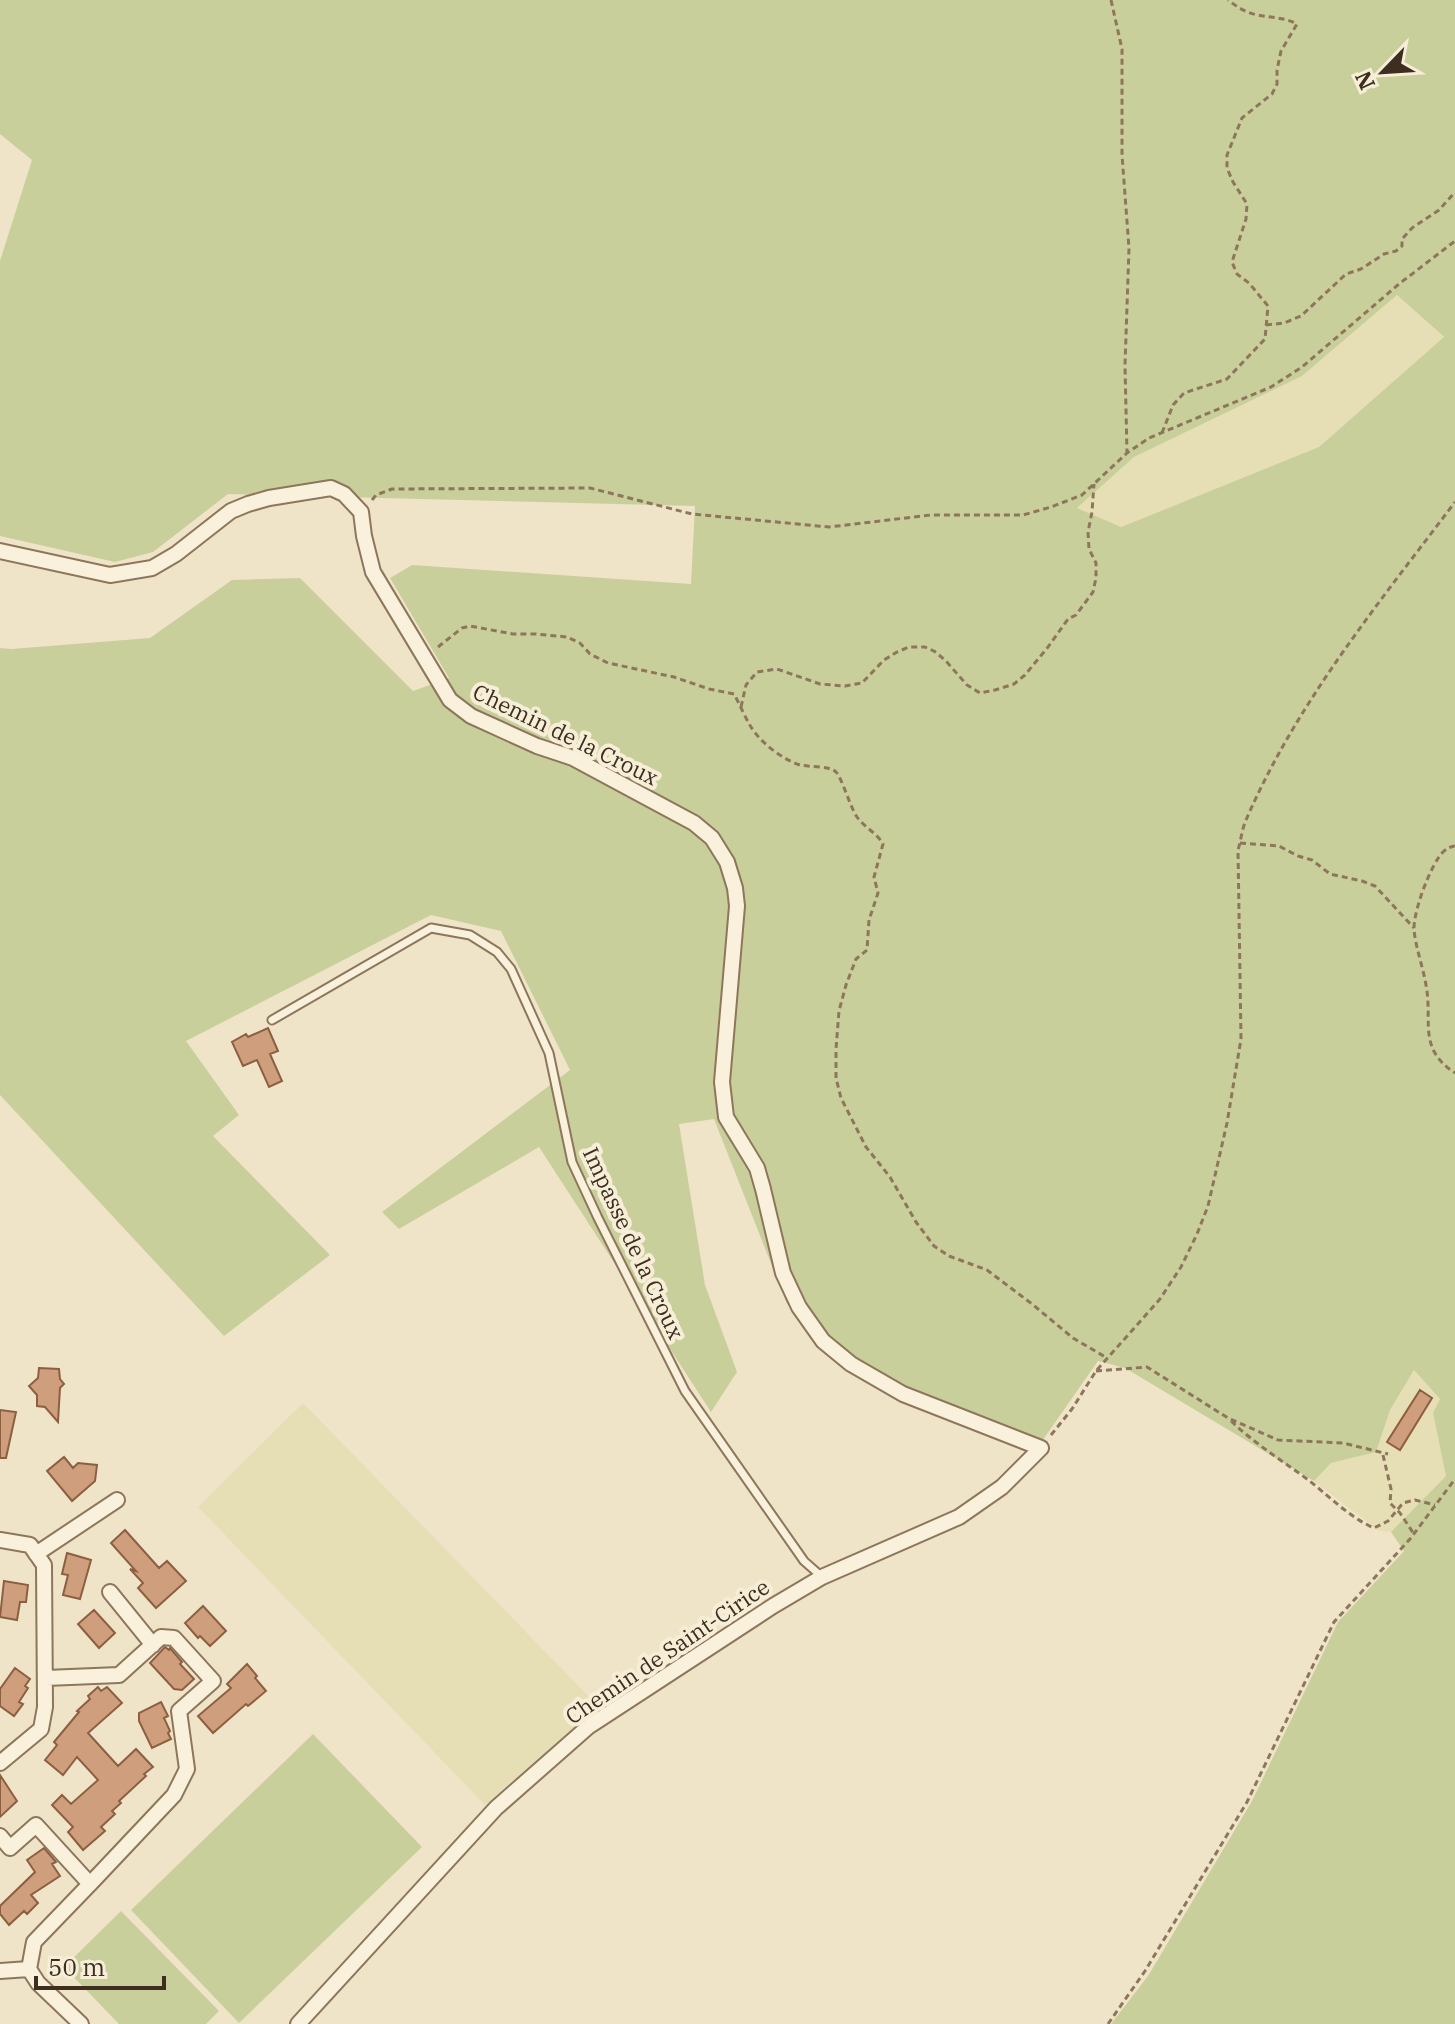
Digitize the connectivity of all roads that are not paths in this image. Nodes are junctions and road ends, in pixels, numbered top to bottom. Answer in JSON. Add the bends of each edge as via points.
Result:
{"nodes":[{"id":1,"x":0,"y":551,"type":"edge"},
{"id":2,"x":272,"y":1020,"type":"dead end"},
{"id":3,"x":1041,"y":1448,"type":"joint"},
{"id":4,"x":117,"y":1500,"type":"dead end"},
{"id":5,"x":0,"y":1540,"type":"edge"},
{"id":6,"x":36,"y":1554,"type":"junction"},
{"id":7,"x":822,"y":1577,"type":"junction"},
{"id":8,"x":110,"y":1592,"type":"dead end"},
{"id":9,"x":153,"y":1645,"type":"junction"},
{"id":10,"x":46,"y":1678,"type":"junction"},
{"id":11,"x":0,"y":1763,"type":"edge"},
{"id":12,"x":0,"y":1836,"type":"edge"},
{"id":13,"x":90,"y":1884,"type":"junction"},
{"id":14,"x":29,"y":1969,"type":"junction"},
{"id":15,"x":0,"y":1971,"type":"edge"},
{"id":16,"x":81,"y":2024,"type":"edge"},
{"id":17,"x":298,"y":2024,"type":"edge"}],
"edges":[{"from":1,"to":3,"type":"street","name":"Chemin de la Croux","via":[[110,575],[152,568],[248,504],[331,488],[344,494],[361,512],[373,572],[450,700],[471,716],[573,758],[694,823],[712,838],[732,874],[737,906],[722,1082],[726,1117],[757,1168],[783,1273],[823,1341],[903,1394]]},
{"from":2,"to":7,"type":"lane","name":"Impasse de la Croux","via":[[431,928],[470,935],[497,952],[511,969],[549,1053],[572,1162],[685,1391],[804,1561]]},
{"from":3,"to":7,"type":"street","name":"Chemin de Saint-Cirice","via":[[1002,1487],[959,1517]]},
{"from":4,"to":6,"type":"street"},
{"from":5,"to":6,"type":"street","via":[[30,1545]]},
{"from":6,"to":10,"type":"street","via":[[44,1565]]},
{"from":7,"to":17,"type":"street","name":"Chemin de Saint-Cirice","via":[[588,1727],[496,1808]]},
{"from":8,"to":9,"type":"street"},
{"from":9,"to":10,"type":"street","via":[[119,1675]]},
{"from":9,"to":13,"type":"street","via":[[161,1637],[174,1638],[213,1681],[179,1711],[187,1769],[174,1795]]},
{"from":10,"to":11,"type":"street","via":[[41,1729]]},
{"from":12,"to":13,"type":"street","via":[[10,1848],[36,1825]]},
{"from":13,"to":14,"type":"street","via":[[34,1942]]},
{"from":14,"to":15,"type":"street"},
{"from":14,"to":16,"type":"street"}]}
